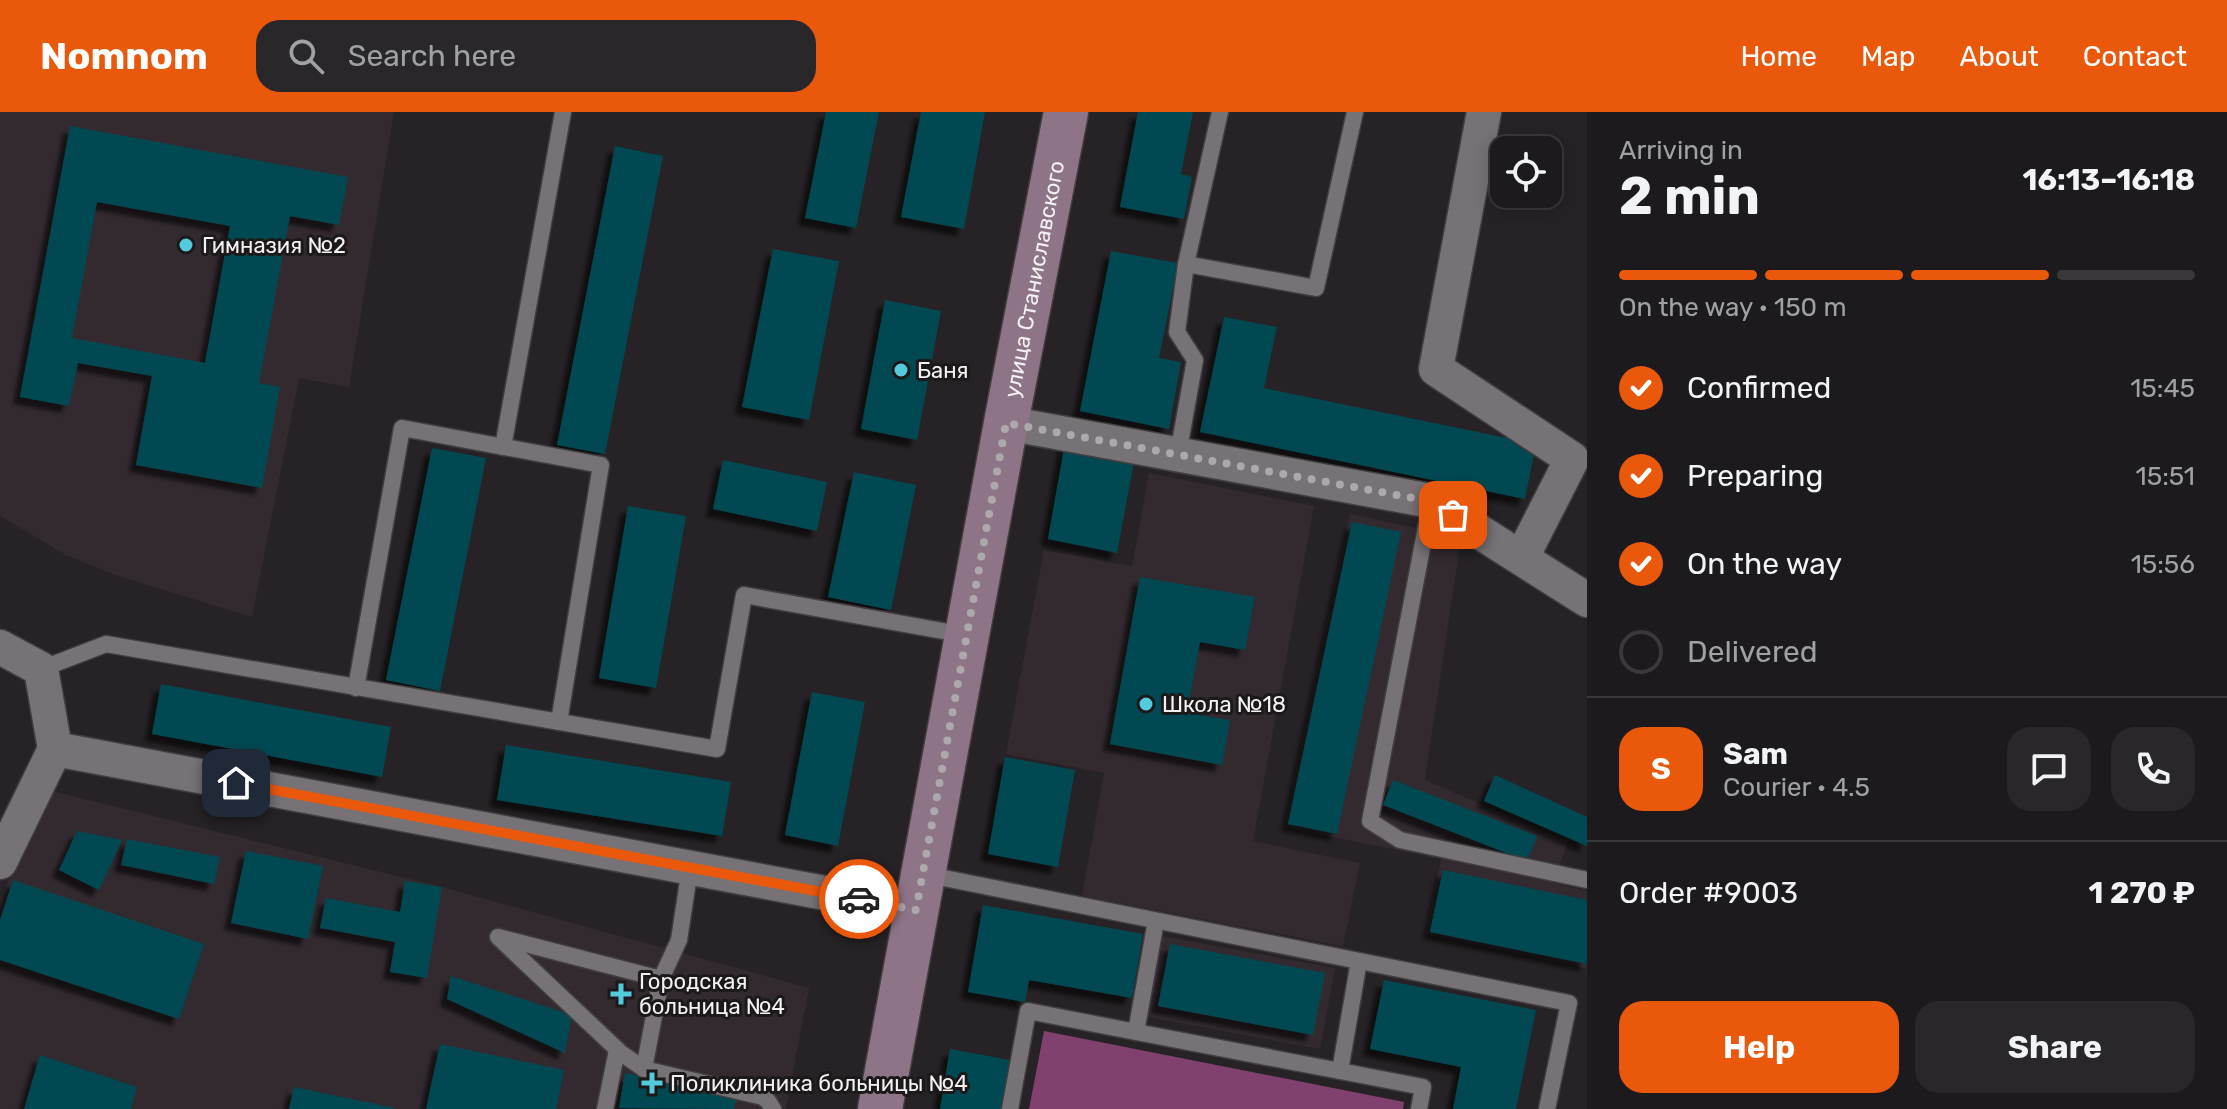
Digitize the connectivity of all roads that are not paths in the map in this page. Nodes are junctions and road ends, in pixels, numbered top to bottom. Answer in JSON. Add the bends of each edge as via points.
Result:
{"nodes":[{"id":1,"x":563,"y":112,"type":"edge"},
{"id":2,"x":1066,"y":112,"type":"edge"},
{"id":3,"x":1220,"y":112,"type":"edge"},
{"id":4,"x":1355,"y":112,"type":"edge"},
{"id":5,"x":1484,"y":112,"type":"edge"},
{"id":6,"x":1186,"y":264,"type":"junction"},
{"id":7,"x":1006,"y":423,"type":"junction"},
{"id":8,"x":503,"y":447,"type":"junction"},
{"id":9,"x":1178,"y":454,"type":"junction"},
{"id":10,"x":1431,"y":501,"type":"junction"},
{"id":11,"x":1522,"y":557,"type":"junction"},
{"id":12,"x":1587,"y":600,"type":"edge"},
{"id":13,"x":967,"y":635,"type":"junction"},
{"id":14,"x":0,"y":647,"type":"edge"},
{"id":15,"x":41,"y":669,"type":"junction"},
{"id":16,"x":356,"y":688,"type":"junction"},
{"id":17,"x":559,"y":722,"type":"junction"},
{"id":18,"x":55,"y":749,"type":"junction"},
{"id":19,"x":0,"y":862,"type":"edge"},
{"id":20,"x":690,"y":868,"type":"junction"},
{"id":21,"x":1587,"y":880,"type":"edge"},
{"id":22,"x":920,"y":892,"type":"junction"},
{"id":23,"x":1156,"y":921,"type":"junction"},
{"id":24,"x":1359,"y":961,"type":"junction"},
{"id":25,"x":661,"y":979,"type":"junction"},
{"id":26,"x":1136,"y":1032,"type":"junction"},
{"id":27,"x":617,"y":1050,"type":"junction"},
{"id":28,"x":644,"y":1069,"type":"junction"},
{"id":29,"x":1340,"y":1071,"type":"junction"},
{"id":30,"x":605,"y":1109,"type":"edge"},
{"id":31,"x":773,"y":1109,"type":"edge"},
{"id":32,"x":880,"y":1109,"type":"edge"},
{"id":33,"x":1010,"y":1109,"type":"edge"},
{"id":34,"x":1419,"y":1109,"type":"edge"},
{"id":35,"x":1547,"y":1109,"type":"edge"}],
"edges":[{"from":1,"to":8,"type":"lane"},
{"from":2,"to":7,"type":"main road","name":"улица Станиславского"},
{"from":3,"to":6,"type":"lane"},
{"from":4,"to":6,"type":"lane","via":[[1316,288]]},
{"from":5,"to":11,"type":"street","via":[[1436,369],[1572,459]]},
{"from":6,"to":9,"type":"lane","via":[[1177,332],[1195,360]]},
{"from":7,"to":9,"type":"street"},
{"from":7,"to":13,"type":"main road","name":"улица Станиславского"},
{"from":8,"to":16,"type":"lane","via":[[402,428]]},
{"from":8,"to":17,"type":"lane","via":[[601,465]]},
{"from":9,"to":10,"type":"street"},
{"from":10,"to":11,"type":"street"},
{"from":10,"to":21,"type":"lane","via":[[1370,821],[1400,840]]},
{"from":11,"to":12,"type":"street"},
{"from":13,"to":17,"type":"lane","via":[[744,595],[717,749]]},
{"from":13,"to":22,"type":"main road","name":"улица Станиславского"},
{"from":14,"to":15,"type":"street"},
{"from":15,"to":16,"type":"lane","via":[[106,644]]},
{"from":15,"to":18,"type":"street"},
{"from":16,"to":17,"type":"lane"},
{"from":18,"to":19,"type":"street"},
{"from":18,"to":20,"type":"street"},
{"from":20,"to":22,"type":"street"},
{"from":20,"to":25,"type":"lane","via":[[679,940]]},
{"from":22,"to":23,"type":"lane"},
{"from":22,"to":32,"type":"main road","name":"улица Станиславского"},
{"from":23,"to":24,"type":"lane"},
{"from":23,"to":26,"type":"lane"},
{"from":24,"to":29,"type":"lane"},
{"from":24,"to":35,"type":"lane","via":[[1569,1003]]},
{"from":25,"to":27,"type":"lane","via":[[498,937]]},
{"from":25,"to":28,"type":"lane"},
{"from":26,"to":29,"type":"lane"},
{"from":26,"to":33,"type":"lane","via":[[1028,1011]]},
{"from":27,"to":28,"type":"lane"},
{"from":27,"to":30,"type":"lane"},
{"from":28,"to":31,"type":"lane","via":[[763,1097]]},
{"from":29,"to":34,"type":"lane","via":[[1423,1087]]}]}
